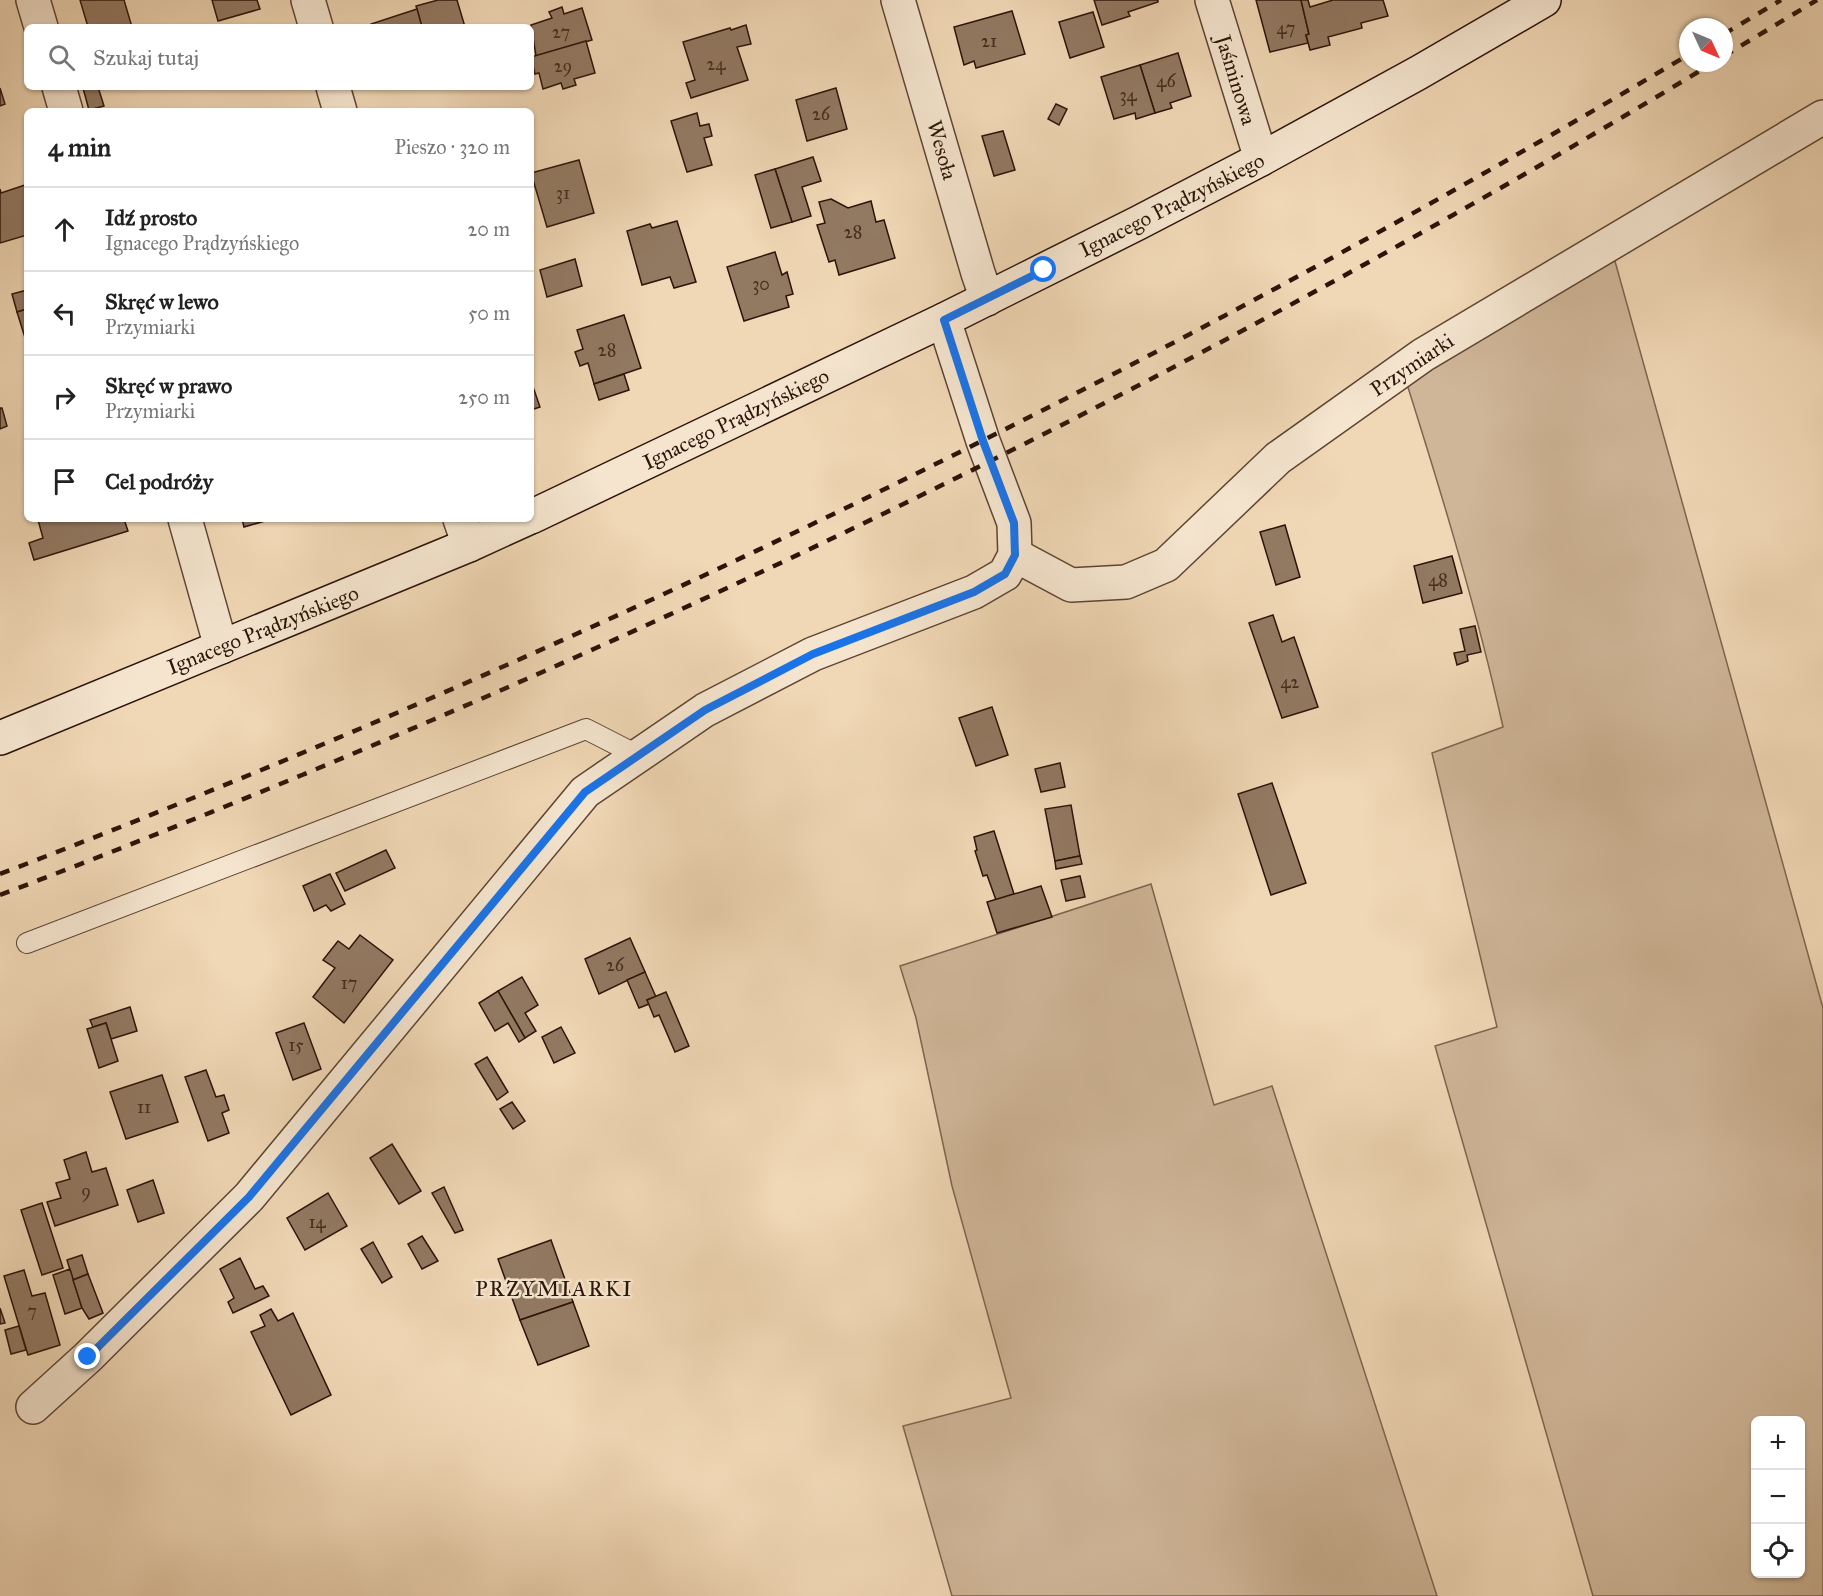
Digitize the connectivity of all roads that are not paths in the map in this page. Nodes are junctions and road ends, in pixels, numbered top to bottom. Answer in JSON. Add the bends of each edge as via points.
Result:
{"nodes":[{"id":1,"x":33,"y":0,"type":"edge"},
{"id":2,"x":308,"y":0,"type":"edge"},
{"id":3,"x":898,"y":0,"type":"edge"},
{"id":4,"x":1212,"y":0,"type":"edge"},
{"id":5,"x":1544,"y":0,"type":"edge"},
{"id":6,"x":40,"y":24,"type":"edge"},
{"id":7,"x":315,"y":24,"type":"edge"},
{"id":8,"x":60,"y":90,"type":"edge"},
{"id":9,"x":334,"y":90,"type":"edge"},
{"id":10,"x":65,"y":108,"type":"edge"},
{"id":11,"x":339,"y":108,"type":"edge"},
{"id":12,"x":1823,"y":117,"type":"edge"},
{"id":13,"x":1261,"y":159,"type":"junction"},
{"id":14,"x":987,"y":298,"type":"junction"},
{"id":15,"x":944,"y":320,"type":"junction"},
{"id":16,"x":534,"y":516,"type":"edge"},
{"id":17,"x":186,"y":522,"type":"edge"},
{"id":18,"x":512,"y":522,"type":"edge"},
{"id":19,"x":465,"y":532,"type":"edge"},
{"id":20,"x":1015,"y":555,"type":"junction"},
{"id":21,"x":221,"y":647,"type":"junction"},
{"id":22,"x":0,"y":738,"type":"edge"},
{"id":23,"x":637,"y":755,"type":"junction"},
{"id":24,"x":27,"y":943,"type":"dead end"},
{"id":25,"x":33,"y":1407,"type":"dead end"}],
"edges":[{"from":1,"to":6,"type":"street"},
{"from":2,"to":7,"type":"street"},
{"from":3,"to":14,"type":"street","name":"Wesoła"},
{"from":4,"to":13,"type":"street","name":"Jaśminowa"},
{"from":5,"to":13,"type":"street","name":"Ignacego Prądzyńskiego"},
{"from":8,"to":10,"type":"street"},
{"from":9,"to":11,"type":"street"},
{"from":12,"to":20,"type":"street","name":"Przymiarki","via":[[1423,355],[1278,458],[1166,565],[1126,582],[1071,585]]},
{"from":13,"to":14,"type":"street","name":"Ignacego Prądzyńskiego"},
{"from":14,"to":15,"type":"street","name":"Ignacego Prądzyńskiego"},
{"from":15,"to":16,"type":"street","name":"Ignacego Prądzyńskiego"},
{"from":15,"to":20,"type":"street","via":[[1014,523]]},
{"from":17,"to":21,"type":"street"},
{"from":18,"to":19,"type":"street","name":"Ignacego Prądzyńskiego"},
{"from":19,"to":21,"type":"street","name":"Ignacego Prądzyńskiego"},
{"from":20,"to":23,"type":"street","via":[[1005,574],[974,592],[813,654],[705,710]]},
{"from":21,"to":22,"type":"street","name":"Ignacego Prądzyńskiego"},
{"from":23,"to":24,"type":"lane","via":[[586,729]]},
{"from":23,"to":25,"type":"street","via":[[585,792],[249,1197]]}]}
